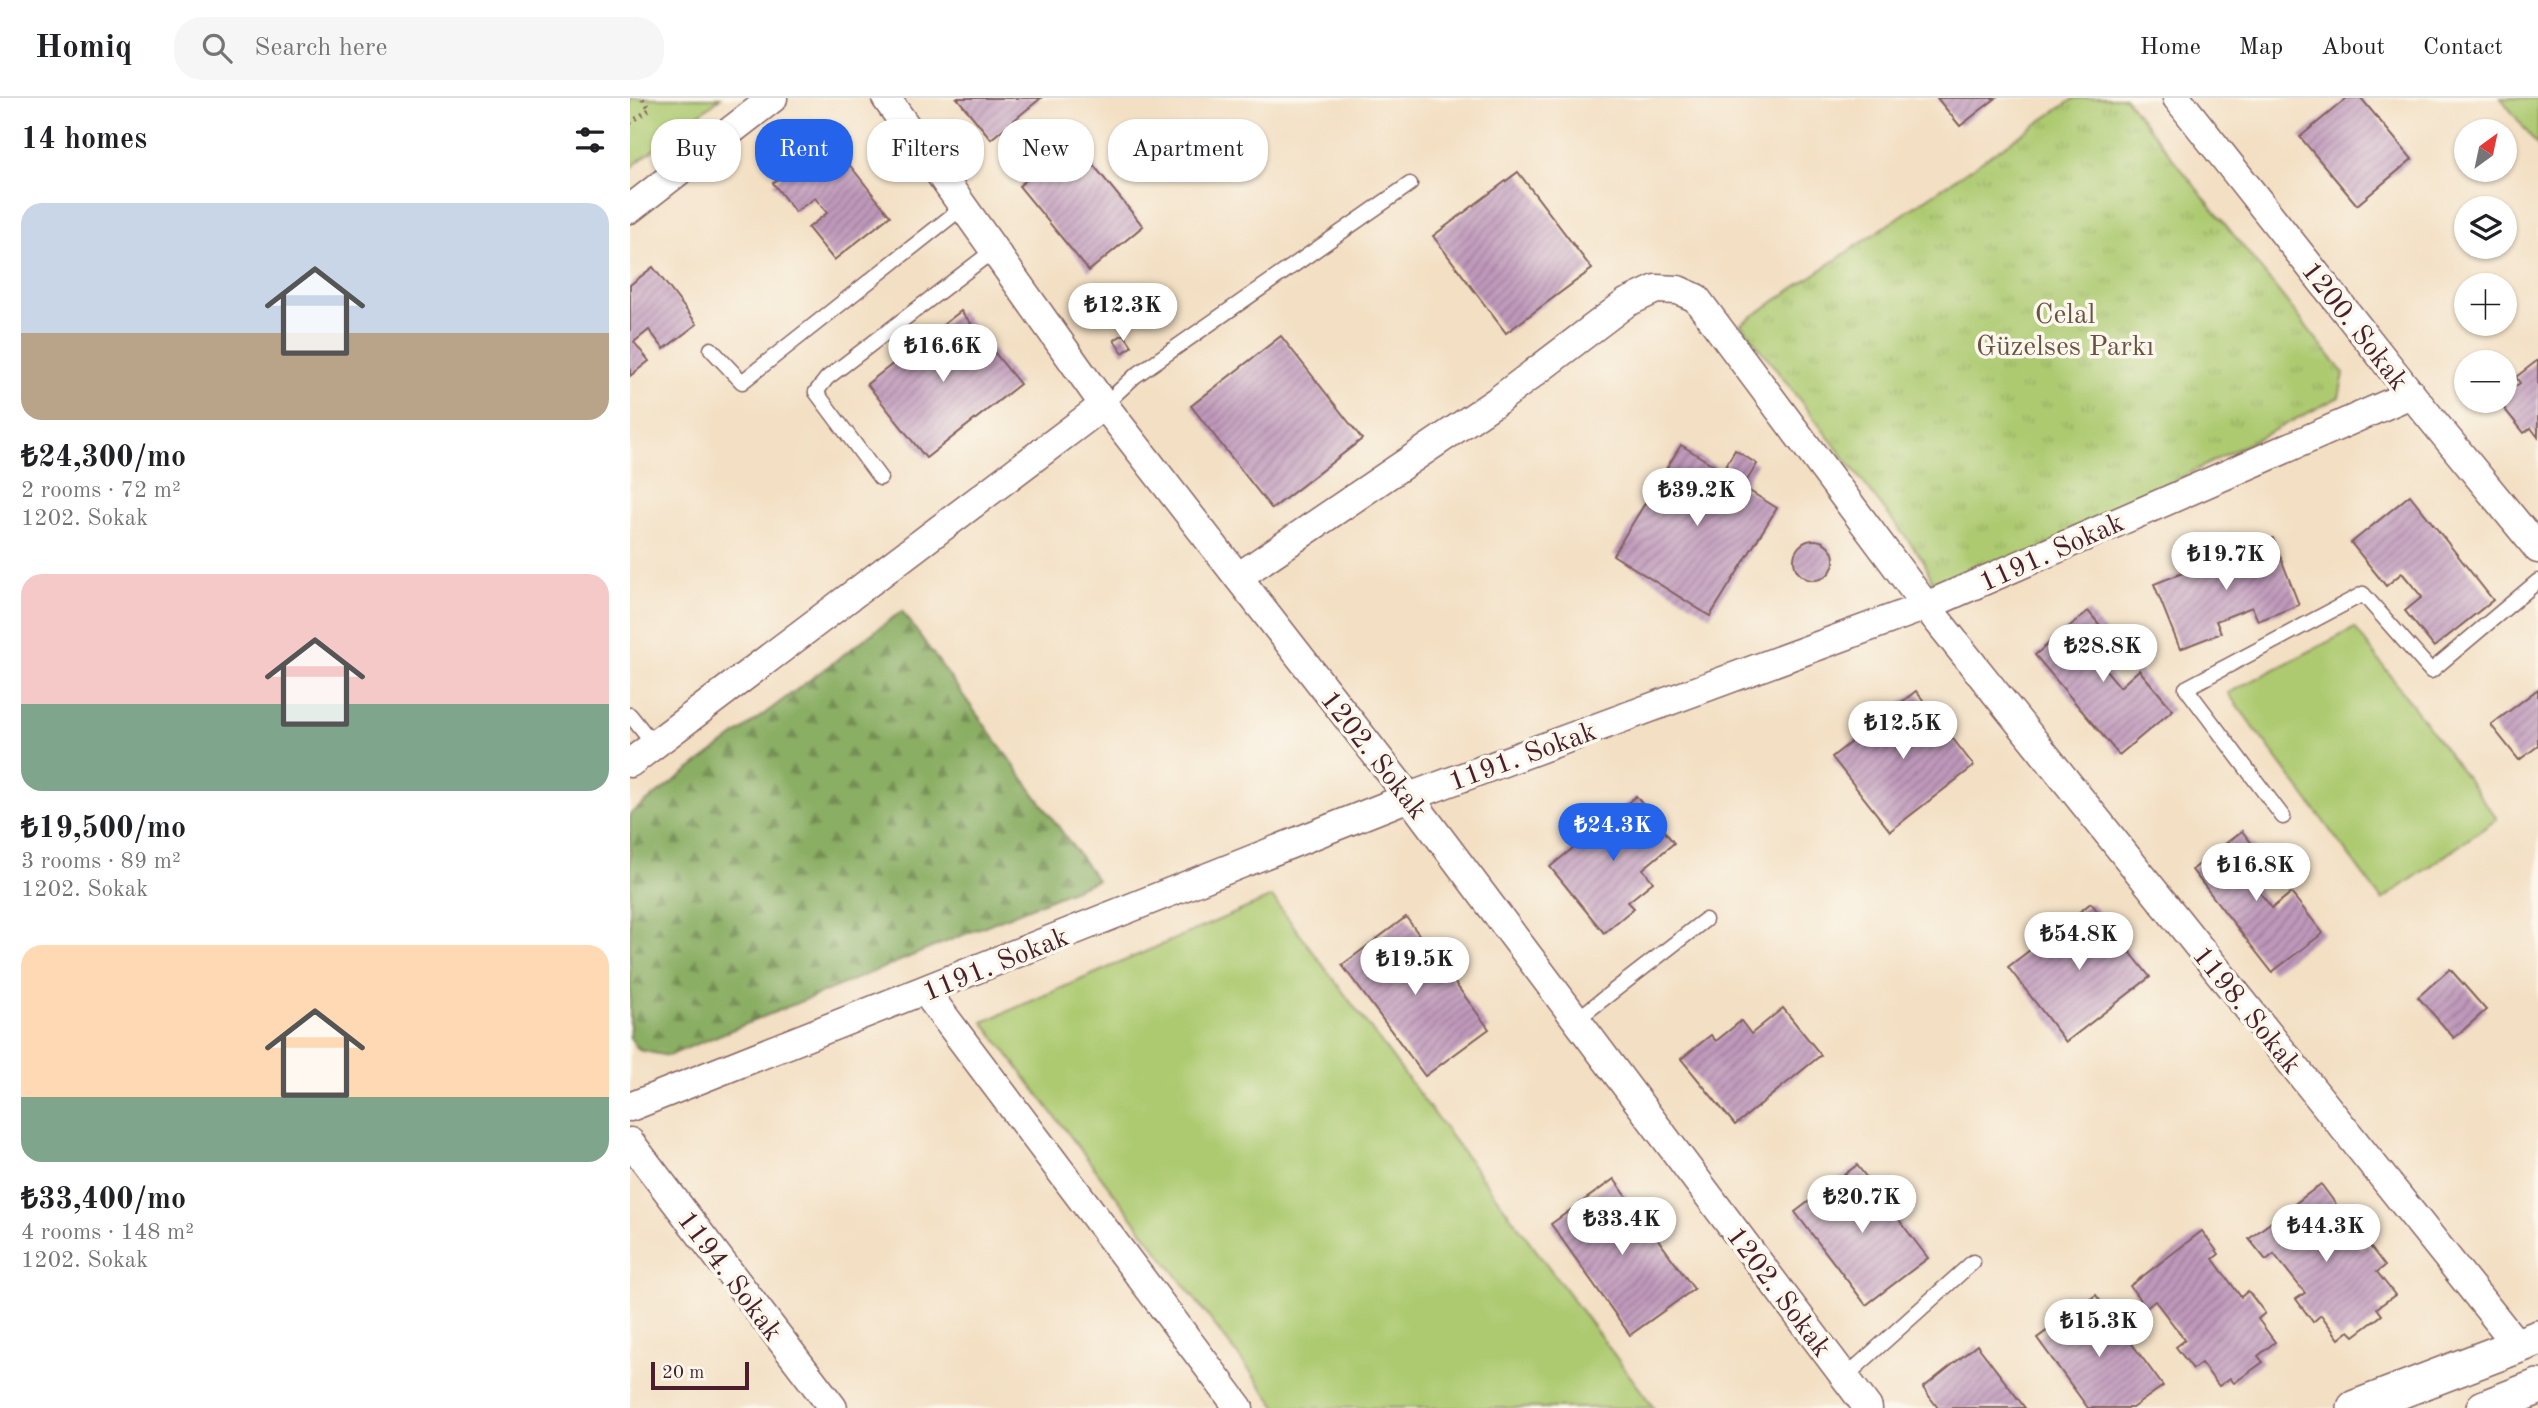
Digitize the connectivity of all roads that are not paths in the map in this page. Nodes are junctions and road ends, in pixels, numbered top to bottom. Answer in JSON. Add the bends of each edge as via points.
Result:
{"nodes":[{"id":1,"x":772,"y":98,"type":"edge"},
{"id":2,"x":886,"y":98,"type":"edge"},
{"id":3,"x":2177,"y":98,"type":"edge"},
{"id":4,"x":1410,"y":184,"type":"dead end"},
{"id":5,"x":963,"y":207,"type":"junction"},
{"id":6,"x":630,"y":209,"type":"edge"},
{"id":7,"x":994,"y":250,"type":"junction"},
{"id":8,"x":711,"y":349,"type":"dead end"},
{"id":9,"x":2411,"y":394,"type":"junction"},
{"id":10,"x":1104,"y":405,"type":"junction"},
{"id":11,"x":880,"y":478,"type":"dead end"},
{"id":12,"x":2538,"y":549,"type":"edge"},
{"id":13,"x":1238,"y":577,"type":"junction"},
{"id":14,"x":2538,"y":581,"type":"edge"},
{"id":15,"x":1926,"y":606,"type":"junction"},
{"id":16,"x":630,"y":715,"type":"edge"},
{"id":17,"x":654,"y":745,"type":"junction"},
{"id":18,"x":630,"y":763,"type":"edge"},
{"id":19,"x":1409,"y":797,"type":"junction"},
{"id":20,"x":2283,"y":817,"type":"dead end"},
{"id":21,"x":1705,"y":920,"type":"dead end"},
{"id":22,"x":925,"y":991,"type":"junction"},
{"id":23,"x":1576,"y":1020,"type":"junction"},
{"id":24,"x":630,"y":1107,"type":"edge"},
{"id":25,"x":630,"y":1142,"type":"edge"},
{"id":26,"x":1973,"y":1262,"type":"dead end"},
{"id":27,"x":2528,"y":1342,"type":"edge"},
{"id":28,"x":1845,"y":1377,"type":"junction"},
{"id":29,"x":2538,"y":1387,"type":"edge"},
{"id":30,"x":833,"y":1408,"type":"edge"},
{"id":31,"x":1239,"y":1408,"type":"edge"},
{"id":32,"x":1868,"y":1408,"type":"edge"},
{"id":33,"x":2355,"y":1408,"type":"edge"},
{"id":34,"x":2484,"y":1408,"type":"edge"}],
"edges":[{"from":1,"to":6,"type":"street"},
{"from":2,"to":5,"type":"street","name":"1202. Sokak"},
{"from":3,"to":9,"type":"street","name":"1200. Sokak"},
{"from":4,"to":10,"type":"lane","via":[[1135,376]]},
{"from":5,"to":7,"type":"street","name":"1202. Sokak"},
{"from":5,"to":8,"type":"lane","via":[[742,382]]},
{"from":7,"to":10,"type":"street","name":"1202. Sokak"},
{"from":7,"to":11,"type":"lane","via":[[827,378],[816,392]]},
{"from":9,"to":12,"type":"street","name":"1200. Sokak"},
{"from":9,"to":15,"type":"street","name":"1191. Sokak"},
{"from":10,"to":13,"type":"street","name":"1202. Sokak"},
{"from":10,"to":17,"type":"street"},
{"from":13,"to":15,"type":"street","name":"1198. Sokak","via":[[1497,401],[1626,303],[1656,289],[1678,290],[1696,298]]},
{"from":13,"to":19,"type":"street","name":"1202. Sokak"},
{"from":14,"to":20,"type":"lane","via":[[2431,671],[2363,594],[2186,688]]},
{"from":15,"to":19,"type":"street","name":"1191. Sokak"},
{"from":15,"to":27,"type":"street","name":"1198. Sokak"},
{"from":16,"to":17,"type":"lane"},
{"from":17,"to":18,"type":"street"},
{"from":19,"to":22,"type":"street","name":"1191. Sokak"},
{"from":19,"to":23,"type":"street","name":"1202. Sokak"},
{"from":21,"to":23,"type":"lane"},
{"from":22,"to":24,"type":"street","name":"1191. Sokak"},
{"from":22,"to":31,"type":"street"},
{"from":23,"to":28,"type":"street","name":"1202. Sokak"},
{"from":25,"to":30,"type":"street","name":"1194. Sokak"},
{"from":26,"to":28,"type":"lane"},
{"from":27,"to":33,"type":"street"},
{"from":28,"to":32,"type":"street","name":"1202. Sokak"},
{"from":29,"to":34,"type":"street"}]}
